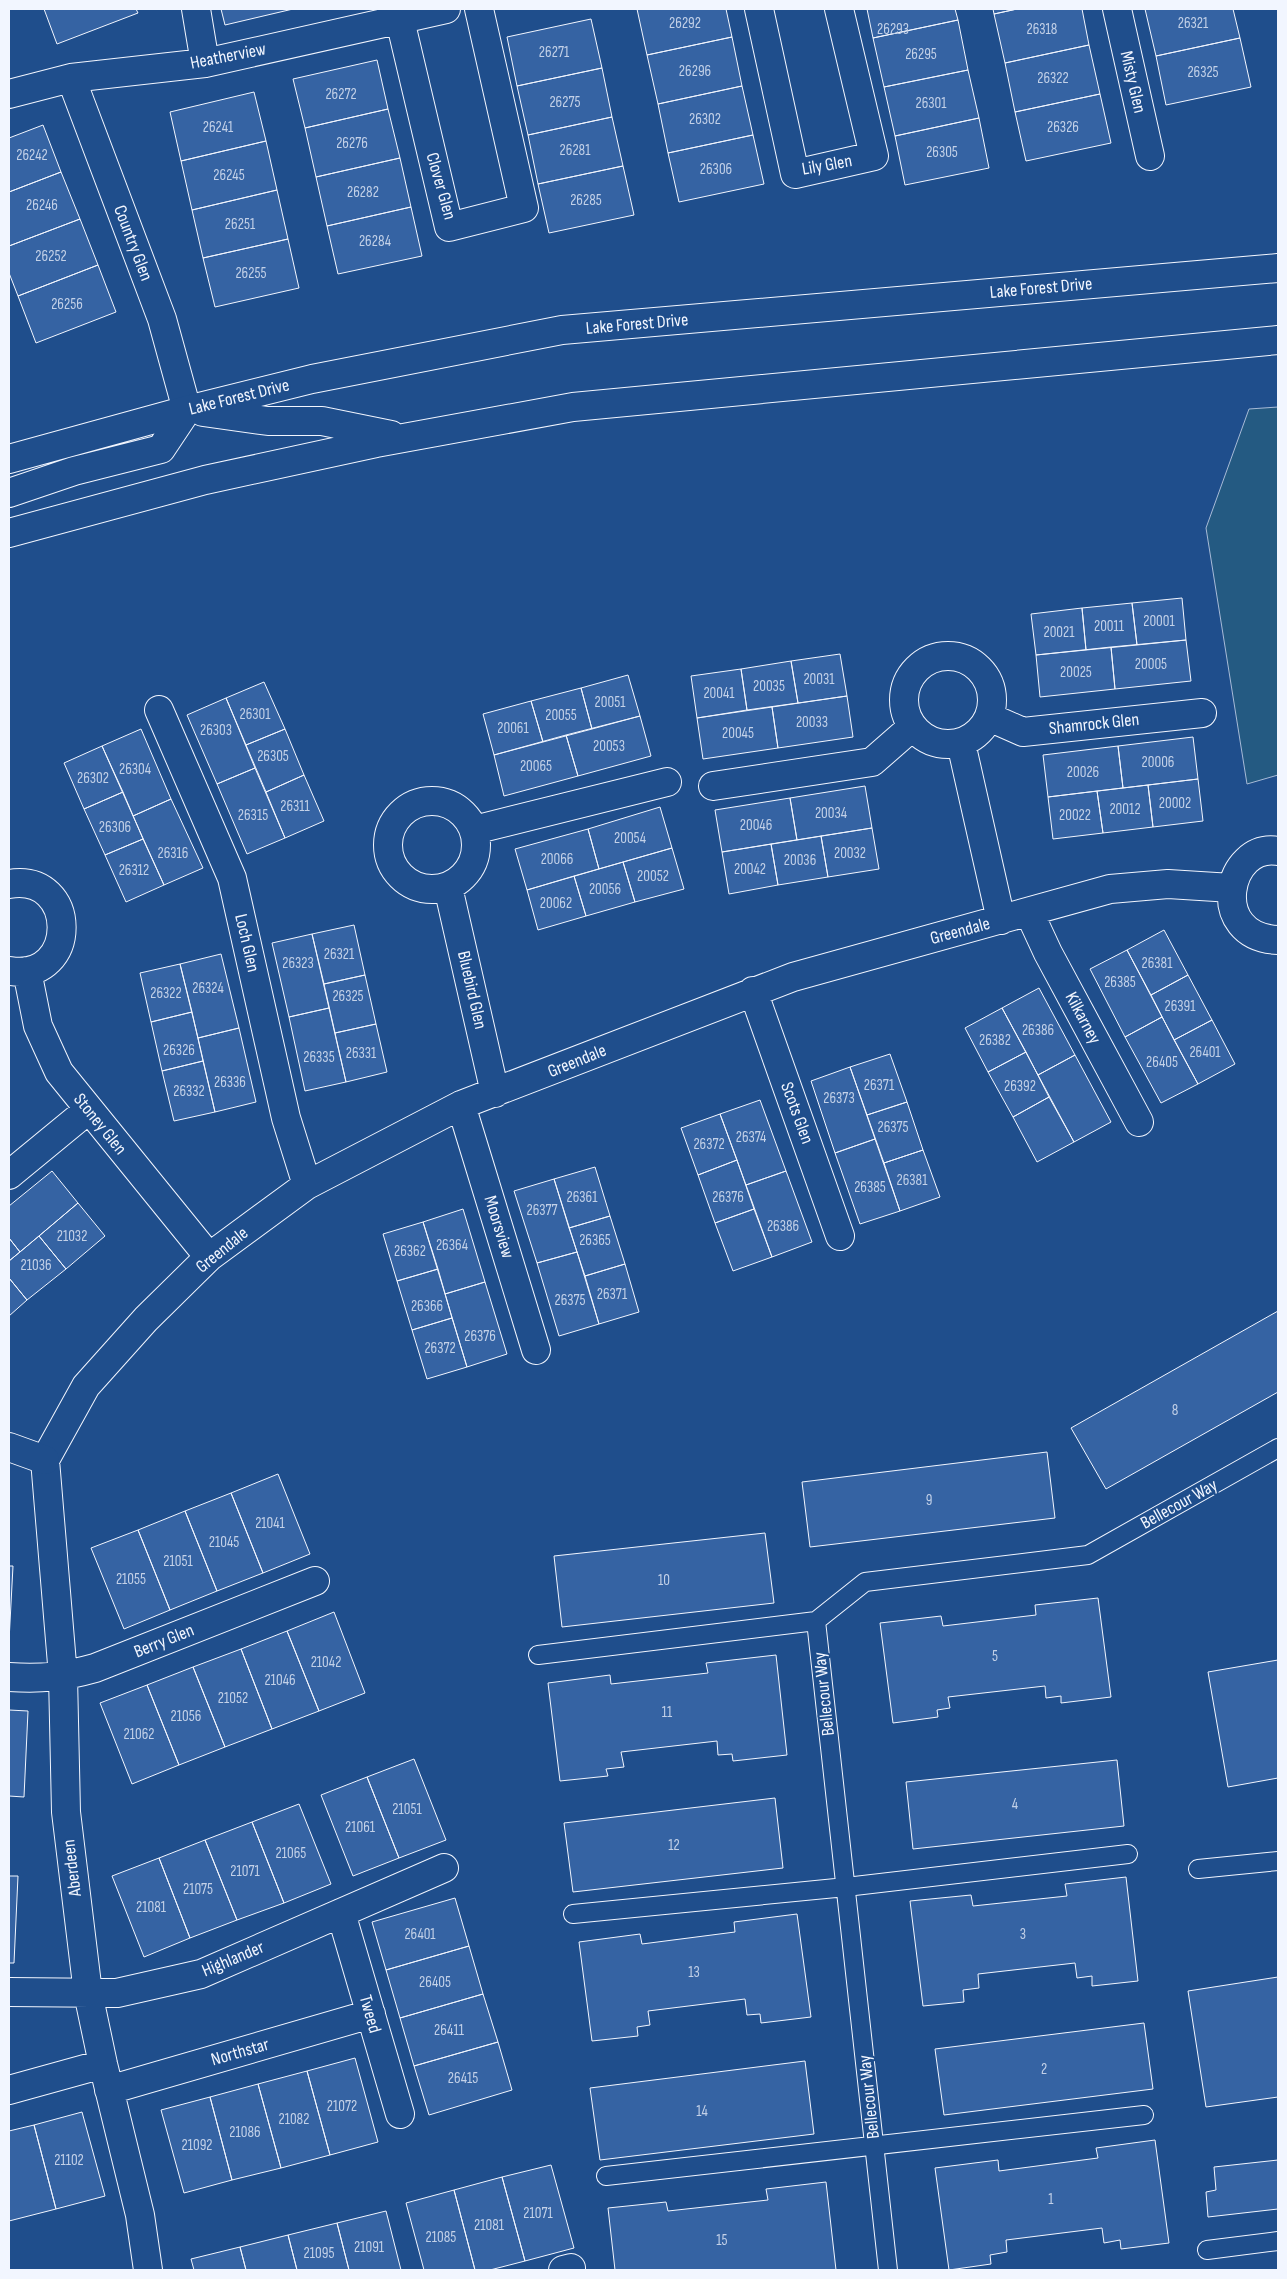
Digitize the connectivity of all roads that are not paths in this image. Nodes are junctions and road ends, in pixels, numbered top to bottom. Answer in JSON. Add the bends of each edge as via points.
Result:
{"nodes":[{"id":1,"x":196,"y":9,"type":"edge"},
{"id":2,"x":446,"y":9,"type":"edge"},
{"id":3,"x":478,"y":9,"type":"edge"},
{"id":4,"x":758,"y":9,"type":"edge"},
{"id":5,"x":839,"y":9,"type":"edge"},
{"id":6,"x":1117,"y":9,"type":"edge"},
{"id":7,"x":400,"y":20,"type":"junction"},
{"id":8,"x":205,"y":63,"type":"junction"},
{"id":9,"x":71,"y":78,"type":"junction"},
{"id":10,"x":9,"y":94,"type":"edge"},
{"id":11,"x":1150,"y":156,"type":"dead end"},
{"id":12,"x":1278,"y":268,"type":"edge"},
{"id":13,"x":1278,"y":340,"type":"edge"},
{"id":14,"x":187,"y":410,"type":"junction"},
{"id":15,"x":404,"y":438,"type":"junction"},
{"id":16,"x":9,"y":459,"type":"edge"},
{"id":17,"x":9,"y":493,"type":"edge"},
{"id":18,"x":9,"y":532,"type":"edge"},
{"id":19,"x":159,"y":710,"type":"dead end"},
{"id":20,"x":1202,"y":713,"type":"dead end"},
{"id":21,"x":989,"y":718,"type":"junction"},
{"id":22,"x":912,"y":727,"type":"junction"},
{"id":23,"x":961,"y":743,"type":"junction"},
{"id":24,"x":667,"y":782,"type":"dead end"},
{"id":25,"x":713,"y":786,"type":"dead end"},
{"id":26,"x":474,"y":830,"type":"junction"},
{"id":27,"x":1278,"y":851,"type":"edge"},
{"id":28,"x":9,"y":884,"type":"edge"},
{"id":29,"x":448,"y":887,"type":"junction"},
{"id":30,"x":1232,"y":888,"type":"junction"},
{"id":31,"x":1029,"y":912,"type":"junction"},
{"id":32,"x":1002,"y":920,"type":"junction"},
{"id":33,"x":1278,"y":940,"type":"edge"},
{"id":34,"x":18,"y":971,"type":"edge"},
{"id":35,"x":753,"y":991,"type":"junction"},
{"id":36,"x":495,"y":1093,"type":"junction"},
{"id":37,"x":461,"y":1105,"type":"junction"},
{"id":38,"x":88,"y":1110,"type":"junction"},
{"id":39,"x":1139,"y":1122,"type":"dead end"},
{"id":40,"x":9,"y":1175,"type":"edge"},
{"id":41,"x":307,"y":1185,"type":"junction"},
{"id":42,"x":840,"y":1236,"type":"dead end"},
{"id":43,"x":209,"y":1258,"type":"junction"},
{"id":44,"x":536,"y":1350,"type":"dead end"},
{"id":45,"x":9,"y":1447,"type":"edge"},
{"id":46,"x":1278,"y":1448,"type":"edge"},
{"id":47,"x":45,"y":1460,"type":"junction"},
{"id":48,"x":315,"y":1581,"type":"dead end"},
{"id":49,"x":816,"y":1621,"type":"junction"},
{"id":50,"x":538,"y":1656,"type":"dead end"},
{"id":51,"x":63,"y":1676,"type":"junction"},
{"id":52,"x":9,"y":1678,"type":"edge"},
{"id":53,"x":1128,"y":1854,"type":"dead end"},
{"id":54,"x":1278,"y":1861,"type":"edge"},
{"id":55,"x":444,"y":1868,"type":"dead end"},
{"id":56,"x":1198,"y":1869,"type":"dead end"},
{"id":57,"x":846,"y":1887,"type":"junction"},
{"id":58,"x":341,"y":1913,"type":"junction"},
{"id":59,"x":573,"y":1914,"type":"dead end"},
{"id":60,"x":9,"y":1992,"type":"edge"},
{"id":61,"x":88,"y":1993,"type":"junction"},
{"id":62,"x":370,"y":2014,"type":"junction"},
{"id":63,"x":106,"y":2077,"type":"junction"},
{"id":64,"x":9,"y":2090,"type":"edge"},
{"id":65,"x":400,"y":2114,"type":"dead end"},
{"id":66,"x":1144,"y":2115,"type":"dead end"},
{"id":67,"x":874,"y":2146,"type":"junction"},
{"id":68,"x":606,"y":2176,"type":"dead end"},
{"id":69,"x":1278,"y":2241,"type":"edge"},
{"id":70,"x":1207,"y":2250,"type":"dead end"},
{"id":71,"x":148,"y":2270,"type":"edge"},
{"id":72,"x":888,"y":2270,"type":"edge"}],
"edges":[{"from":1,"to":8,"type":"street"},
{"from":2,"to":7,"type":"street","name":"Heatherview"},
{"from":3,"to":7,"type":"street","name":"Clover Glen","via":[[524,208],[449,227]]},
{"from":4,"to":5,"type":"street","name":"Lily Glen","via":[[795,174],[874,156]]},
{"from":6,"to":11,"type":"street","name":"Misty Glen"},
{"from":7,"to":8,"type":"street","name":"Heatherview"},
{"from":8,"to":9,"type":"street","name":"Heatherview"},
{"from":9,"to":10,"type":"street","name":"Heatherview"},
{"from":9,"to":14,"type":"street","name":"Country Glen","via":[[162,319]]},
{"from":12,"to":14,"type":"street","name":"Lake Forest Drive","via":[[562,330],[312,379]]},
{"from":13,"to":15,"type":"street","via":[[573,407]]},
{"from":14,"to":15,"type":"street","via":[[268,421],[322,421]]},
{"from":14,"to":16,"type":"street","name":"Lake Forest Drive"},
{"from":14,"to":17,"type":"street","via":[[161,449],[74,471]]},
{"from":15,"to":18,"type":"street","via":[[205,480]]},
{"from":19,"to":41,"type":"street","name":"Loch Glen","via":[[232,878],[286,1118]]},
{"from":20,"to":21,"type":"street","name":"Shamrock Glen","via":[[1023,732]]},
{"from":21,"to":22,"type":"street","via":[[992,695],[984,673],[972,662],[958,656],[942,655],[921,664],[907,682],[903,697]]},
{"from":21,"to":23,"type":"street","via":[[980,731]]},
{"from":22,"to":23,"type":"street","via":[[923,737],[938,743]]},
{"from":22,"to":25,"type":"street","via":[[872,762]]},
{"from":23,"to":32,"type":"street"},
{"from":24,"to":26,"type":"street"},
{"from":26,"to":29,"type":"street","via":[[476,852],[471,867]]},
{"from":26,"to":29,"type":"street","via":[[460,810],[431,800],[415,803],[402,811],[392,824],[388,854],[404,880],[425,889]]},
{"from":27,"to":30,"type":"street","via":[[1260,854],[1246,862],[1236,874]]},
{"from":28,"to":34,"type":"street","name":"Stoney Glen","via":[[33,885],[46,892],[57,904],[62,919],[58,949],[48,961],[35,969]]},
{"from":29,"to":36,"type":"street","name":"Bluebird Glen"},
{"from":30,"to":31,"type":"street","name":"Greendale","via":[[1168,884],[1110,889]]},
{"from":30,"to":33,"type":"street","via":[[1232,904],[1248,930],[1262,938]]},
{"from":31,"to":32,"type":"street","name":"Greendale"},
{"from":31,"to":39,"type":"street","name":"Kilkarney"},
{"from":32,"to":35,"type":"street","name":"Greendale"},
{"from":34,"to":38,"type":"street","name":"Stoney Glen","via":[[59,1072]]},
{"from":35,"to":36,"type":"street","name":"Greendale"},
{"from":35,"to":42,"type":"street","name":"Scots Glen"},
{"from":36,"to":37,"type":"street","name":"Greendale"},
{"from":37,"to":41,"type":"street","name":"Greendale"},
{"from":37,"to":44,"type":"street","name":"Moorsview"},
{"from":38,"to":40,"type":"street"},
{"from":38,"to":43,"type":"street","name":"Stoney Glen"},
{"from":41,"to":43,"type":"street","name":"Greendale"},
{"from":43,"to":47,"type":"street","name":"Greendale","via":[[146,1319],[86,1386]]},
{"from":45,"to":47,"type":"street"},
{"from":46,"to":49,"type":"lane","name":"Bellecour Way","via":[[1088,1555],[865,1582]]},
{"from":47,"to":51,"type":"street","name":"Aberdeen"},
{"from":48,"to":51,"type":"street","name":"Berry Glen","via":[[95,1668]]},
{"from":49,"to":50,"type":"lane"},
{"from":49,"to":57,"type":"lane","name":"Bellecour Way"},
{"from":51,"to":52,"type":"street","name":"Berry Glen"},
{"from":51,"to":61,"type":"street","name":"Aberdeen","via":[[66,1812]]},
{"from":53,"to":57,"type":"lane"},
{"from":54,"to":56,"type":"lane"},
{"from":55,"to":58,"type":"street","name":"Highlander"},
{"from":57,"to":59,"type":"lane"},
{"from":57,"to":67,"type":"lane","name":"Bellecour Way"},
{"from":58,"to":61,"type":"street","name":"Highlander","via":[[201,1974],[117,1993]]},
{"from":58,"to":62,"type":"street","name":"Tweed"},
{"from":60,"to":61,"type":"street","name":"Highlander"},
{"from":61,"to":63,"type":"street","name":"Aberdeen"},
{"from":62,"to":63,"type":"street","name":"Northstar"},
{"from":62,"to":65,"type":"street","name":"Tweed"},
{"from":63,"to":64,"type":"street","name":"Northstar"},
{"from":63,"to":71,"type":"street","name":"Aberdeen","via":[[140,2215]]},
{"from":66,"to":67,"type":"lane"},
{"from":67,"to":68,"type":"lane"},
{"from":67,"to":72,"type":"lane","name":"Bellecour Way"},
{"from":69,"to":70,"type":"lane"}]}
